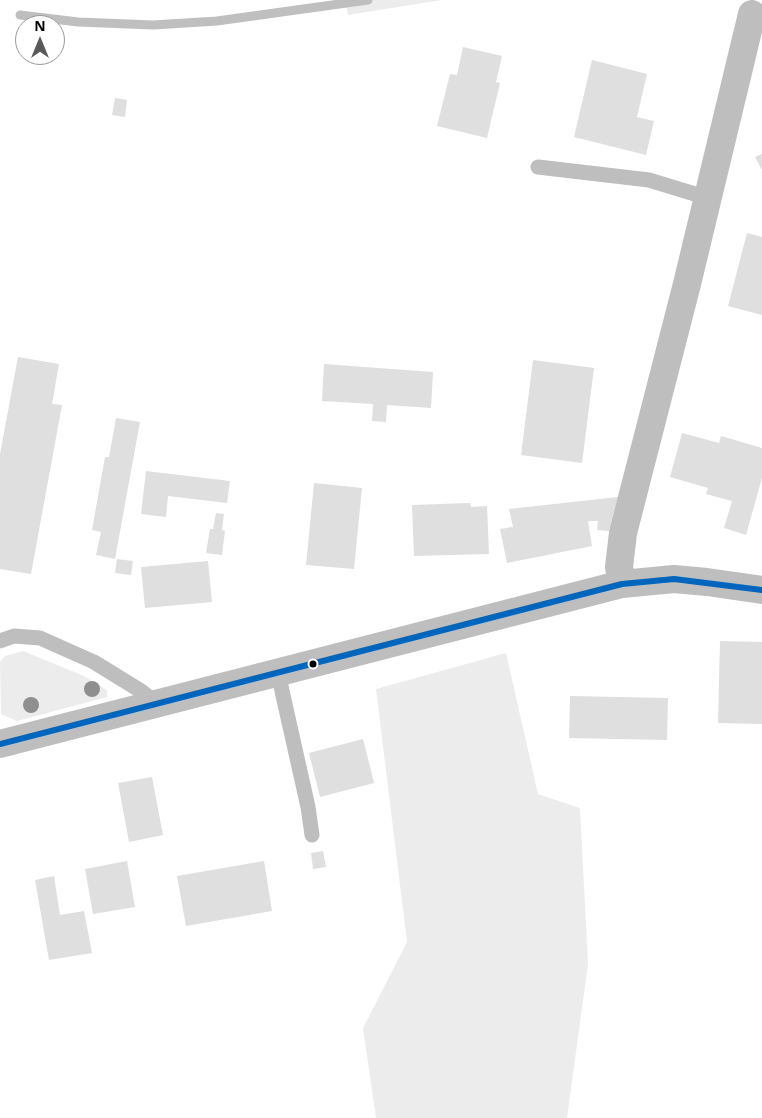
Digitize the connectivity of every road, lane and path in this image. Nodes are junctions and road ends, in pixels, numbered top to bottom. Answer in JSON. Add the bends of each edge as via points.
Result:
{"nodes":[{"id":1,"x":752,"y":14,"type":"dead end"},
{"id":2,"x":538,"y":167,"type":"dead end"},
{"id":3,"x":708,"y":198,"type":"junction"},
{"id":4,"x":622,"y":584,"type":"junction"},
{"id":5,"x":762,"y":590,"type":"edge"},
{"id":6,"x":0,"y":641,"type":"edge"},
{"id":7,"x":278,"y":673,"type":"junction"},
{"id":8,"x":158,"y":704,"type":"junction"},
{"id":9,"x":0,"y":744,"type":"edge"},
{"id":10,"x":312,"y":835,"type":"dead end"}],
"edges":[{"from":1,"to":3,"type":"street"},
{"from":2,"to":3,"type":"lane","via":[[650,180]]},
{"from":3,"to":4,"type":"street","via":[[623,533],[618,567]]},
{"from":4,"to":5,"type":"street","via":[[674,580]]},
{"from":4,"to":7,"type":"street"},
{"from":6,"to":8,"type":"lane","via":[[14,636],[40,638],[94,662]]},
{"from":7,"to":8,"type":"street"},
{"from":7,"to":10,"type":"lane"},
{"from":8,"to":9,"type":"street"}]}
